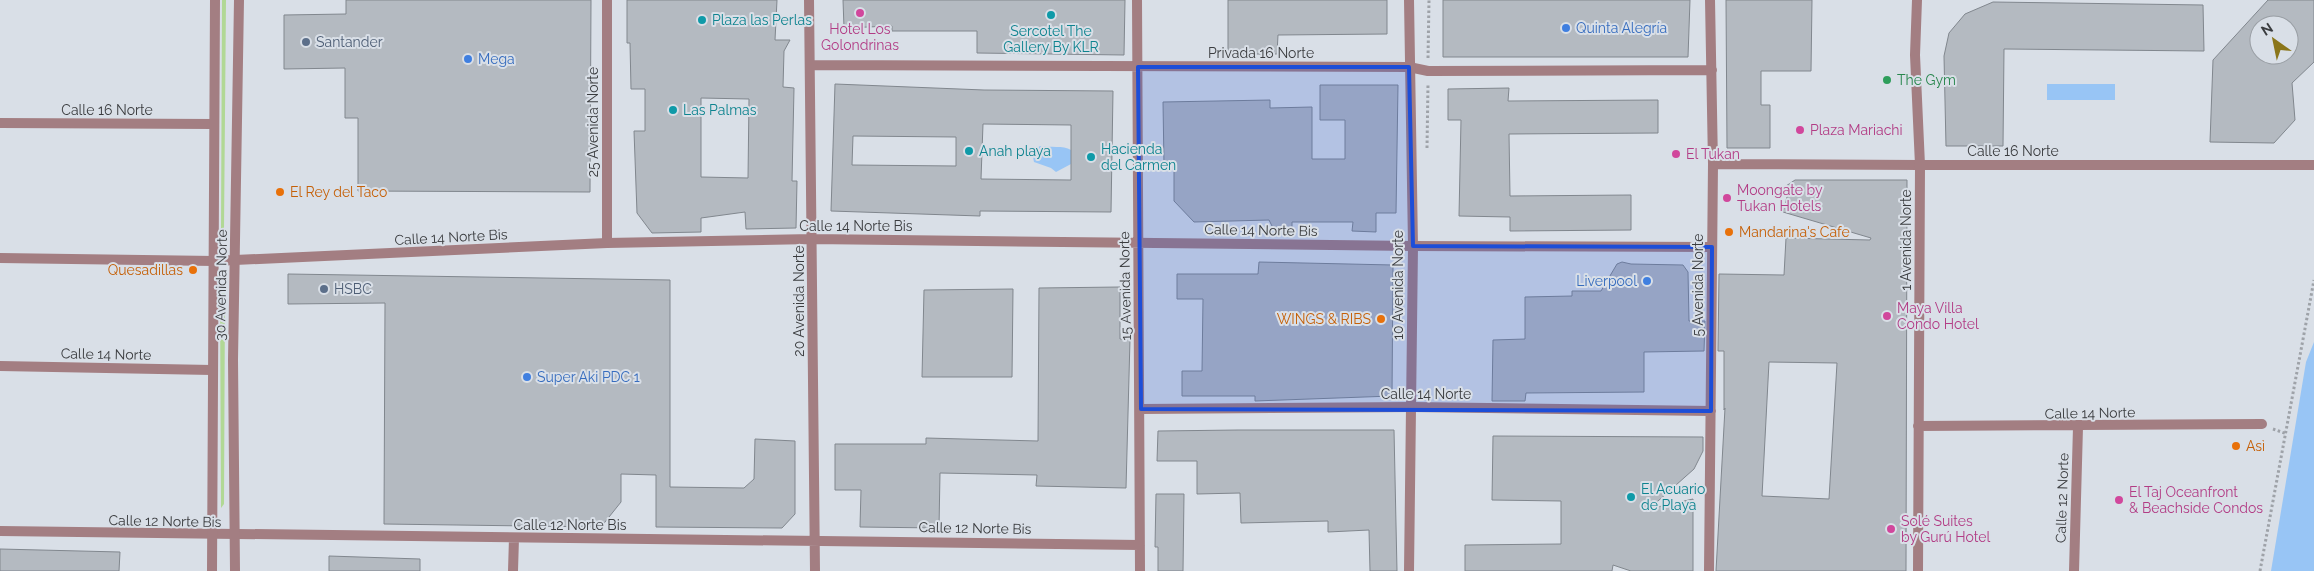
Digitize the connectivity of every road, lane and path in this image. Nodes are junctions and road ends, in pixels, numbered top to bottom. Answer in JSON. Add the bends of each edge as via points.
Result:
{"nodes":[{"id":1,"x":216,"y":0,"type":"edge"},
{"id":2,"x":239,"y":0,"type":"edge"},
{"id":3,"x":608,"y":0,"type":"edge"},
{"id":4,"x":809,"y":0,"type":"edge"},
{"id":5,"x":1138,"y":0,"type":"edge"},
{"id":6,"x":1410,"y":0,"type":"edge"},
{"id":7,"x":1710,"y":0,"type":"edge"},
{"id":8,"x":1917,"y":0,"type":"edge"},
{"id":9,"x":810,"y":65,"type":"junction"},
{"id":10,"x":1138,"y":67,"type":"junction"},
{"id":11,"x":1409,"y":67,"type":"junction"},
{"id":12,"x":1712,"y":70,"type":"junction"},
{"id":13,"x":0,"y":123,"type":"edge"},
{"id":14,"x":214,"y":124,"type":"junction"},
{"id":15,"x":1713,"y":164,"type":"junction"},
{"id":16,"x":1920,"y":165,"type":"junction"},
{"id":17,"x":2314,"y":165,"type":"edge"},
{"id":18,"x":812,"y":239,"type":"junction"},
{"id":19,"x":1138,"y":242,"type":"junction"},
{"id":20,"x":607,"y":243,"type":"junction"},
{"id":21,"x":1413,"y":246,"type":"junction"},
{"id":22,"x":1712,"y":247,"type":"junction"},
{"id":23,"x":0,"y":258,"type":"edge"},
{"id":24,"x":235,"y":258,"type":"junction"},
{"id":25,"x":214,"y":261,"type":"junction"},
{"id":26,"x":2314,"y":280,"type":"edge"},
{"id":27,"x":0,"y":366,"type":"edge"},
{"id":28,"x":212,"y":370,"type":"junction"},
{"id":29,"x":1412,"y":407,"type":"junction"},
{"id":30,"x":1140,"y":409,"type":"junction"},
{"id":31,"x":1711,"y":411,"type":"junction"},
{"id":32,"x":2262,"y":424,"type":"dead end"},
{"id":33,"x":1918,"y":426,"type":"junction"},
{"id":34,"x":2078,"y":427,"type":"junction"},
{"id":35,"x":0,"y":531,"type":"edge"},
{"id":36,"x":212,"y":535,"type":"junction"},
{"id":37,"x":235,"y":536,"type":"junction"},
{"id":38,"x":514,"y":538,"type":"junction"},
{"id":39,"x":814,"y":539,"type":"junction"},
{"id":40,"x":1140,"y":545,"type":"junction"},
{"id":41,"x":212,"y":571,"type":"edge"},
{"id":42,"x":235,"y":571,"type":"edge"},
{"id":43,"x":513,"y":571,"type":"edge"},
{"id":44,"x":815,"y":571,"type":"edge"},
{"id":45,"x":1140,"y":571,"type":"edge"},
{"id":46,"x":1409,"y":571,"type":"edge"},
{"id":47,"x":1709,"y":571,"type":"edge"},
{"id":48,"x":1918,"y":571,"type":"edge"},
{"id":49,"x":2074,"y":571,"type":"edge"},
{"id":50,"x":2260,"y":571,"type":"edge"}],
"edges":[{"from":1,"to":14,"type":"street","name":"30 Avenida Norte"},
{"from":2,"to":24,"type":"street","name":"30 Avenida Norte"},
{"from":3,"to":20,"type":"street","name":"25 Avenida Norte"},
{"from":4,"to":9,"type":"street","name":"20 Avenida Norte"},
{"from":5,"to":10,"type":"street","name":"15 Avenida Norte"},
{"from":6,"to":11,"type":"street","name":"10 Avenida Norte"},
{"from":7,"to":12,"type":"street","name":"5 Avenida Norte"},
{"from":8,"to":16,"type":"street","name":"1 Avenida Norte","via":[[1915,55]]},
{"from":9,"to":10,"type":"street","name":"Privada 16 Norte"},
{"from":9,"to":18,"type":"street","name":"20 Avenida Norte"},
{"from":10,"to":11,"type":"street","name":"Privada 16 Norte"},
{"from":10,"to":19,"type":"street","name":"15 Avenida Norte"},
{"from":11,"to":12,"type":"street","name":"Privada 16 Norte","via":[[1428,71]]},
{"from":11,"to":21,"type":"street","name":"10 Avenida Norte"},
{"from":12,"to":15,"type":"street","name":"5 Avenida Norte"},
{"from":13,"to":14,"type":"street","name":"Calle 16 Norte"},
{"from":14,"to":25,"type":"street","name":"30 Avenida Norte"},
{"from":15,"to":16,"type":"street","name":"Calle 16 Norte"},
{"from":15,"to":22,"type":"street","name":"5 Avenida Norte"},
{"from":16,"to":17,"type":"street","name":"Calle 16 Norte"},
{"from":16,"to":33,"type":"street","name":"1 Avenida Norte"},
{"from":18,"to":19,"type":"street","name":"Calle 14 Norte Bis"},
{"from":18,"to":20,"type":"street","name":"Calle 14 Norte Bis"},
{"from":18,"to":39,"type":"street","name":"20 Avenida Norte"},
{"from":19,"to":21,"type":"street","name":"Calle 14 Norte Bis"},
{"from":19,"to":30,"type":"street","name":"15 Avenida Norte"},
{"from":20,"to":24,"type":"street","name":"Calle 14 Norte Bis"},
{"from":21,"to":22,"type":"street","name":"Calle 14 Norte Bis"},
{"from":21,"to":29,"type":"street","name":"10 Avenida Norte"},
{"from":22,"to":31,"type":"street","name":"5 Avenida Norte"},
{"from":23,"to":25,"type":"street","name":"Calle 14 Norte Bis"},
{"from":24,"to":25,"type":"street","name":"Calle 14 Norte Bis"},
{"from":24,"to":37,"type":"street","name":"30 Avenida Norte"},
{"from":25,"to":28,"type":"street","name":"30 Avenida Norte"},
{"from":26,"to":50,"type":"path"},
{"from":27,"to":28,"type":"street","name":"Calle 14 Norte"},
{"from":28,"to":36,"type":"street","name":"30 Avenida Norte"},
{"from":29,"to":30,"type":"street","name":"Calle 14 Norte"},
{"from":29,"to":31,"type":"street","name":"Calle 14 Norte"},
{"from":29,"to":46,"type":"street","name":"10 Avenida Norte"},
{"from":30,"to":40,"type":"street","name":"15 Avenida Norte"},
{"from":31,"to":47,"type":"street","name":"5 Avenida Norte"},
{"from":32,"to":34,"type":"street","name":"Calle 14 Norte"},
{"from":33,"to":34,"type":"street","name":"Calle 14 Norte"},
{"from":33,"to":48,"type":"street","name":"1 Avenida Norte"},
{"from":34,"to":49,"type":"street","name":"Calle 12 Norte"},
{"from":35,"to":36,"type":"street","name":"Calle 12 Norte Bis"},
{"from":36,"to":37,"type":"street","name":"Calle 12 Norte Bis"},
{"from":36,"to":41,"type":"street","name":"30 Avenida Norte"},
{"from":37,"to":38,"type":"street","name":"Calle 12 Norte Bis"},
{"from":37,"to":42,"type":"street","name":"30 Avenida Norte"},
{"from":38,"to":39,"type":"street","name":"Calle 12 Norte Bis"},
{"from":38,"to":43,"type":"street"},
{"from":39,"to":40,"type":"street","name":"Calle 12 Norte Bis"},
{"from":39,"to":44,"type":"street","name":"20 Avenida Norte"},
{"from":40,"to":45,"type":"street","name":"15 Avenida Norte"}]}
